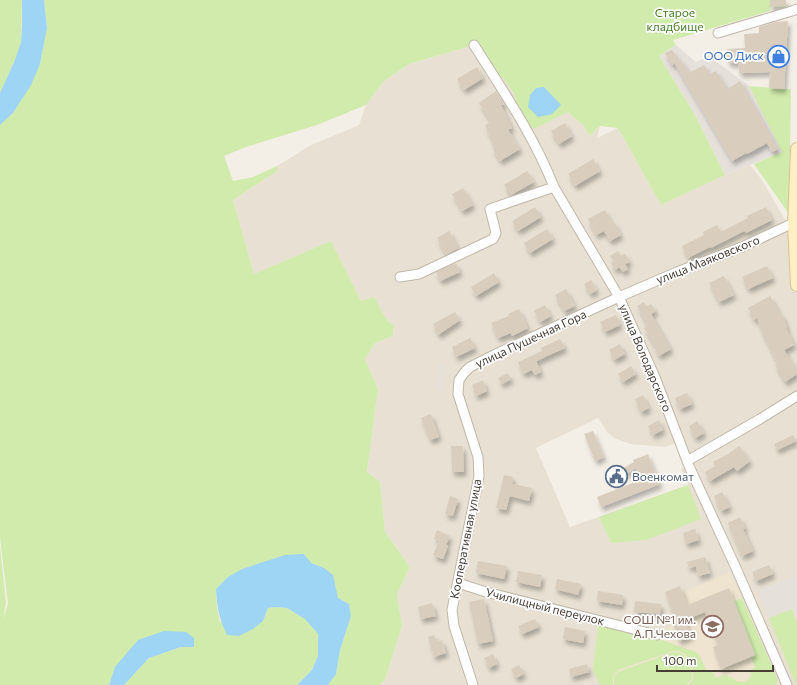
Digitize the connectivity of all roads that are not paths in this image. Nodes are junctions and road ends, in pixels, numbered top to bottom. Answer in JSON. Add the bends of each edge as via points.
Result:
{"nodes":[{"id":1,"x":797,"y":9,"type":"edge"},
{"id":2,"x":718,"y":33,"type":"dead end"},
{"id":3,"x":474,"y":45,"type":"dead end"},
{"id":4,"x":797,"y":149,"type":"edge"},
{"id":5,"x":554,"y":187,"type":"junction"},
{"id":6,"x":796,"y":224,"type":"edge"},
{"id":7,"x":400,"y":277,"type":"dead end"},
{"id":8,"x":797,"y":285,"type":"edge"},
{"id":9,"x":619,"y":297,"type":"junction"},
{"id":10,"x":458,"y":394,"type":"joint"},
{"id":11,"x":797,"y":396,"type":"edge"},
{"id":12,"x":687,"y":461,"type":"junction"},
{"id":13,"x":458,"y":583,"type":"junction"},
{"id":14,"x":657,"y":635,"type":"dead end"},
{"id":15,"x":473,"y":685,"type":"edge"},
{"id":16,"x":787,"y":685,"type":"edge"}],
"edges":[{"from":1,"to":2,"type":"street"},
{"from":3,"to":5,"type":"street","name":"улица Володарского","via":[[514,107]]},
{"from":4,"to":6,"type":"street"},
{"from":5,"to":7,"type":"street","via":[[490,210],[496,233],[494,239],[419,274]]},
{"from":5,"to":9,"type":"street","name":"улица Володарского"},
{"from":6,"to":8,"type":"street"},
{"from":6,"to":9,"type":"street","name":"улица Маяковского","via":[[788,225],[742,247]]},
{"from":9,"to":10,"type":"street","name":"улица Пушечная Гора","via":[[470,367],[459,380]]},
{"from":9,"to":12,"type":"street","name":"улица Володарского","via":[[655,377]]},
{"from":10,"to":13,"type":"street","name":"Кооперативная улица","via":[[478,457],[479,476]]},
{"from":11,"to":12,"type":"street"},
{"from":12,"to":16,"type":"street","name":"улица Володарского"},
{"from":13,"to":14,"type":"street","name":"Училищный переулок"},
{"from":13,"to":15,"type":"street","name":"Кооперативная улица","via":[[452,610],[454,626]]}]}
